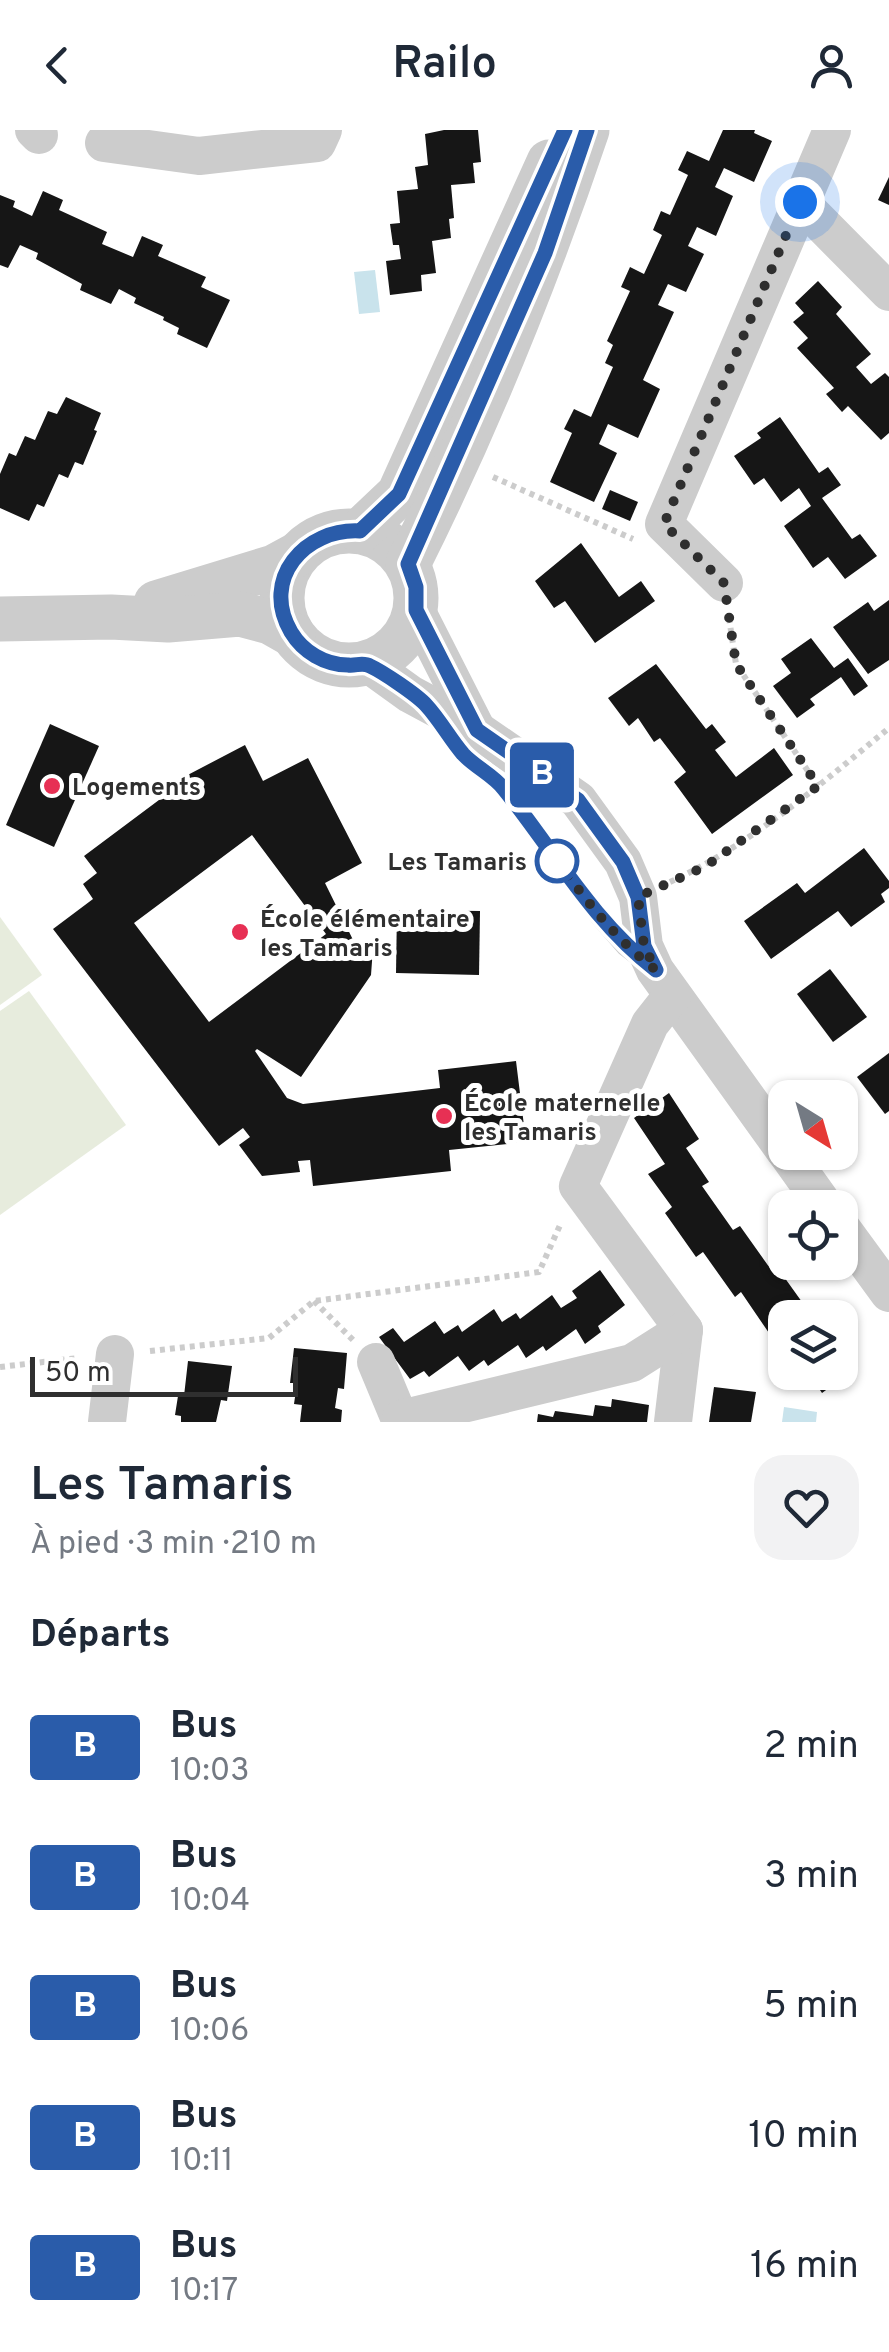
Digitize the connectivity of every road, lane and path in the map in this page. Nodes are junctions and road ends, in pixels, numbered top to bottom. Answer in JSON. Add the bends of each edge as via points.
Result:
{"nodes":[{"id":1,"x":323,"y":130,"type":"edge"},
{"id":2,"x":564,"y":130,"type":"edge"},
{"id":3,"x":587,"y":130,"type":"edge"},
{"id":4,"x":832,"y":130,"type":"edge"},
{"id":5,"x":104,"y":143,"type":"dead end"},
{"id":6,"x":800,"y":202,"type":"junction"},
{"id":7,"x":889,"y":292,"type":"edge"},
{"id":8,"x":455,"y":462,"type":"junction"},
{"id":9,"x":664,"y":524,"type":"junction"},
{"id":10,"x":360,"y":531,"type":"junction"},
{"id":11,"x":298,"y":554,"type":"junction"},
{"id":12,"x":408,"y":564,"type":"junction"},
{"id":13,"x":724,"y":583,"type":"joint"},
{"id":14,"x":416,"y":610,"type":"junction"},
{"id":15,"x":111,"y":617,"type":"junction"},
{"id":16,"x":0,"y":619,"type":"edge"},
{"id":17,"x":292,"y":635,"type":"junction"},
{"id":18,"x":367,"y":663,"type":"junction"},
{"id":19,"x":424,"y":702,"type":"junction"},
{"id":20,"x":889,"y":728,"type":"edge"},
{"id":21,"x":477,"y":730,"type":"junction"},
{"id":22,"x":818,"y":786,"type":"junction"},
{"id":23,"x":638,"y":897,"type":"junction"},
{"id":24,"x":664,"y":983,"type":"junction"},
{"id":25,"x":768,"y":1127,"type":"edge"},
{"id":26,"x":578,"y":1186,"type":"junction"},
{"id":27,"x":858,"y":1251,"type":"edge"},
{"id":28,"x":889,"y":1293,"type":"edge"},
{"id":29,"x":314,"y":1301,"type":"junction"},
{"id":30,"x":684,"y":1330,"type":"junction"},
{"id":31,"x":115,"y":1354,"type":"junction"},
{"id":32,"x":376,"y":1362,"type":"joint"},
{"id":33,"x":0,"y":1367,"type":"edge"},
{"id":34,"x":401,"y":1420,"type":"edge"},
{"id":35,"x":107,"y":1422,"type":"edge"},
{"id":36,"x":673,"y":1422,"type":"edge"}],
"edges":[{"from":1,"to":5,"type":"street","via":[[317,143],[199,156]]},
{"from":2,"to":10,"type":"street","via":[[399,494]]},
{"from":3,"to":8,"type":"street","via":[[545,253]]},
{"from":4,"to":6,"type":"street"},
{"from":6,"to":7,"type":"street"},
{"from":6,"to":9,"type":"street"},
{"from":8,"to":9,"type":"path","via":[[634,539]]},
{"from":8,"to":12,"type":"street"},
{"from":9,"to":13,"type":"street"},
{"from":10,"to":11,"type":"street","via":[[326,534]]},
{"from":10,"to":12,"type":"street","via":[[388,542]]},
{"from":11,"to":15,"type":"street"},
{"from":11,"to":17,"type":"street","via":[[282,594]]},
{"from":12,"to":14,"type":"street"},
{"from":13,"to":22,"type":"path","via":[[736,664]]},
{"from":14,"to":18,"type":"street","via":[[399,644]]},
{"from":14,"to":21,"type":"street"},
{"from":15,"to":16,"type":"street"},
{"from":15,"to":17,"type":"street","via":[[240,614]]},
{"from":17,"to":18,"type":"street","via":[[326,661]]},
{"from":18,"to":19,"type":"street"},
{"from":19,"to":21,"type":"street"},
{"from":19,"to":24,"type":"lane","via":[[465,757],[500,784],[598,916]]},
{"from":20,"to":22,"type":"path"},
{"from":21,"to":23,"type":"street","via":[[578,800],[623,862]]},
{"from":22,"to":23,"type":"path","via":[[706,866]]},
{"from":23,"to":24,"type":"street","via":[[644,946]]},
{"from":24,"to":25,"type":"street"},
{"from":24,"to":26,"type":"street"},
{"from":26,"to":29,"type":"path","via":[[539,1272]]},
{"from":26,"to":30,"type":"street"},
{"from":27,"to":28,"type":"street"},
{"from":29,"to":31,"type":"path","via":[[269,1338]]},
{"from":29,"to":32,"type":"path"},
{"from":30,"to":34,"type":"street","via":[[632,1364]]},
{"from":30,"to":36,"type":"street"},
{"from":31,"to":33,"type":"path"},
{"from":31,"to":35,"type":"street"},
{"from":32,"to":34,"type":"street"}]}
